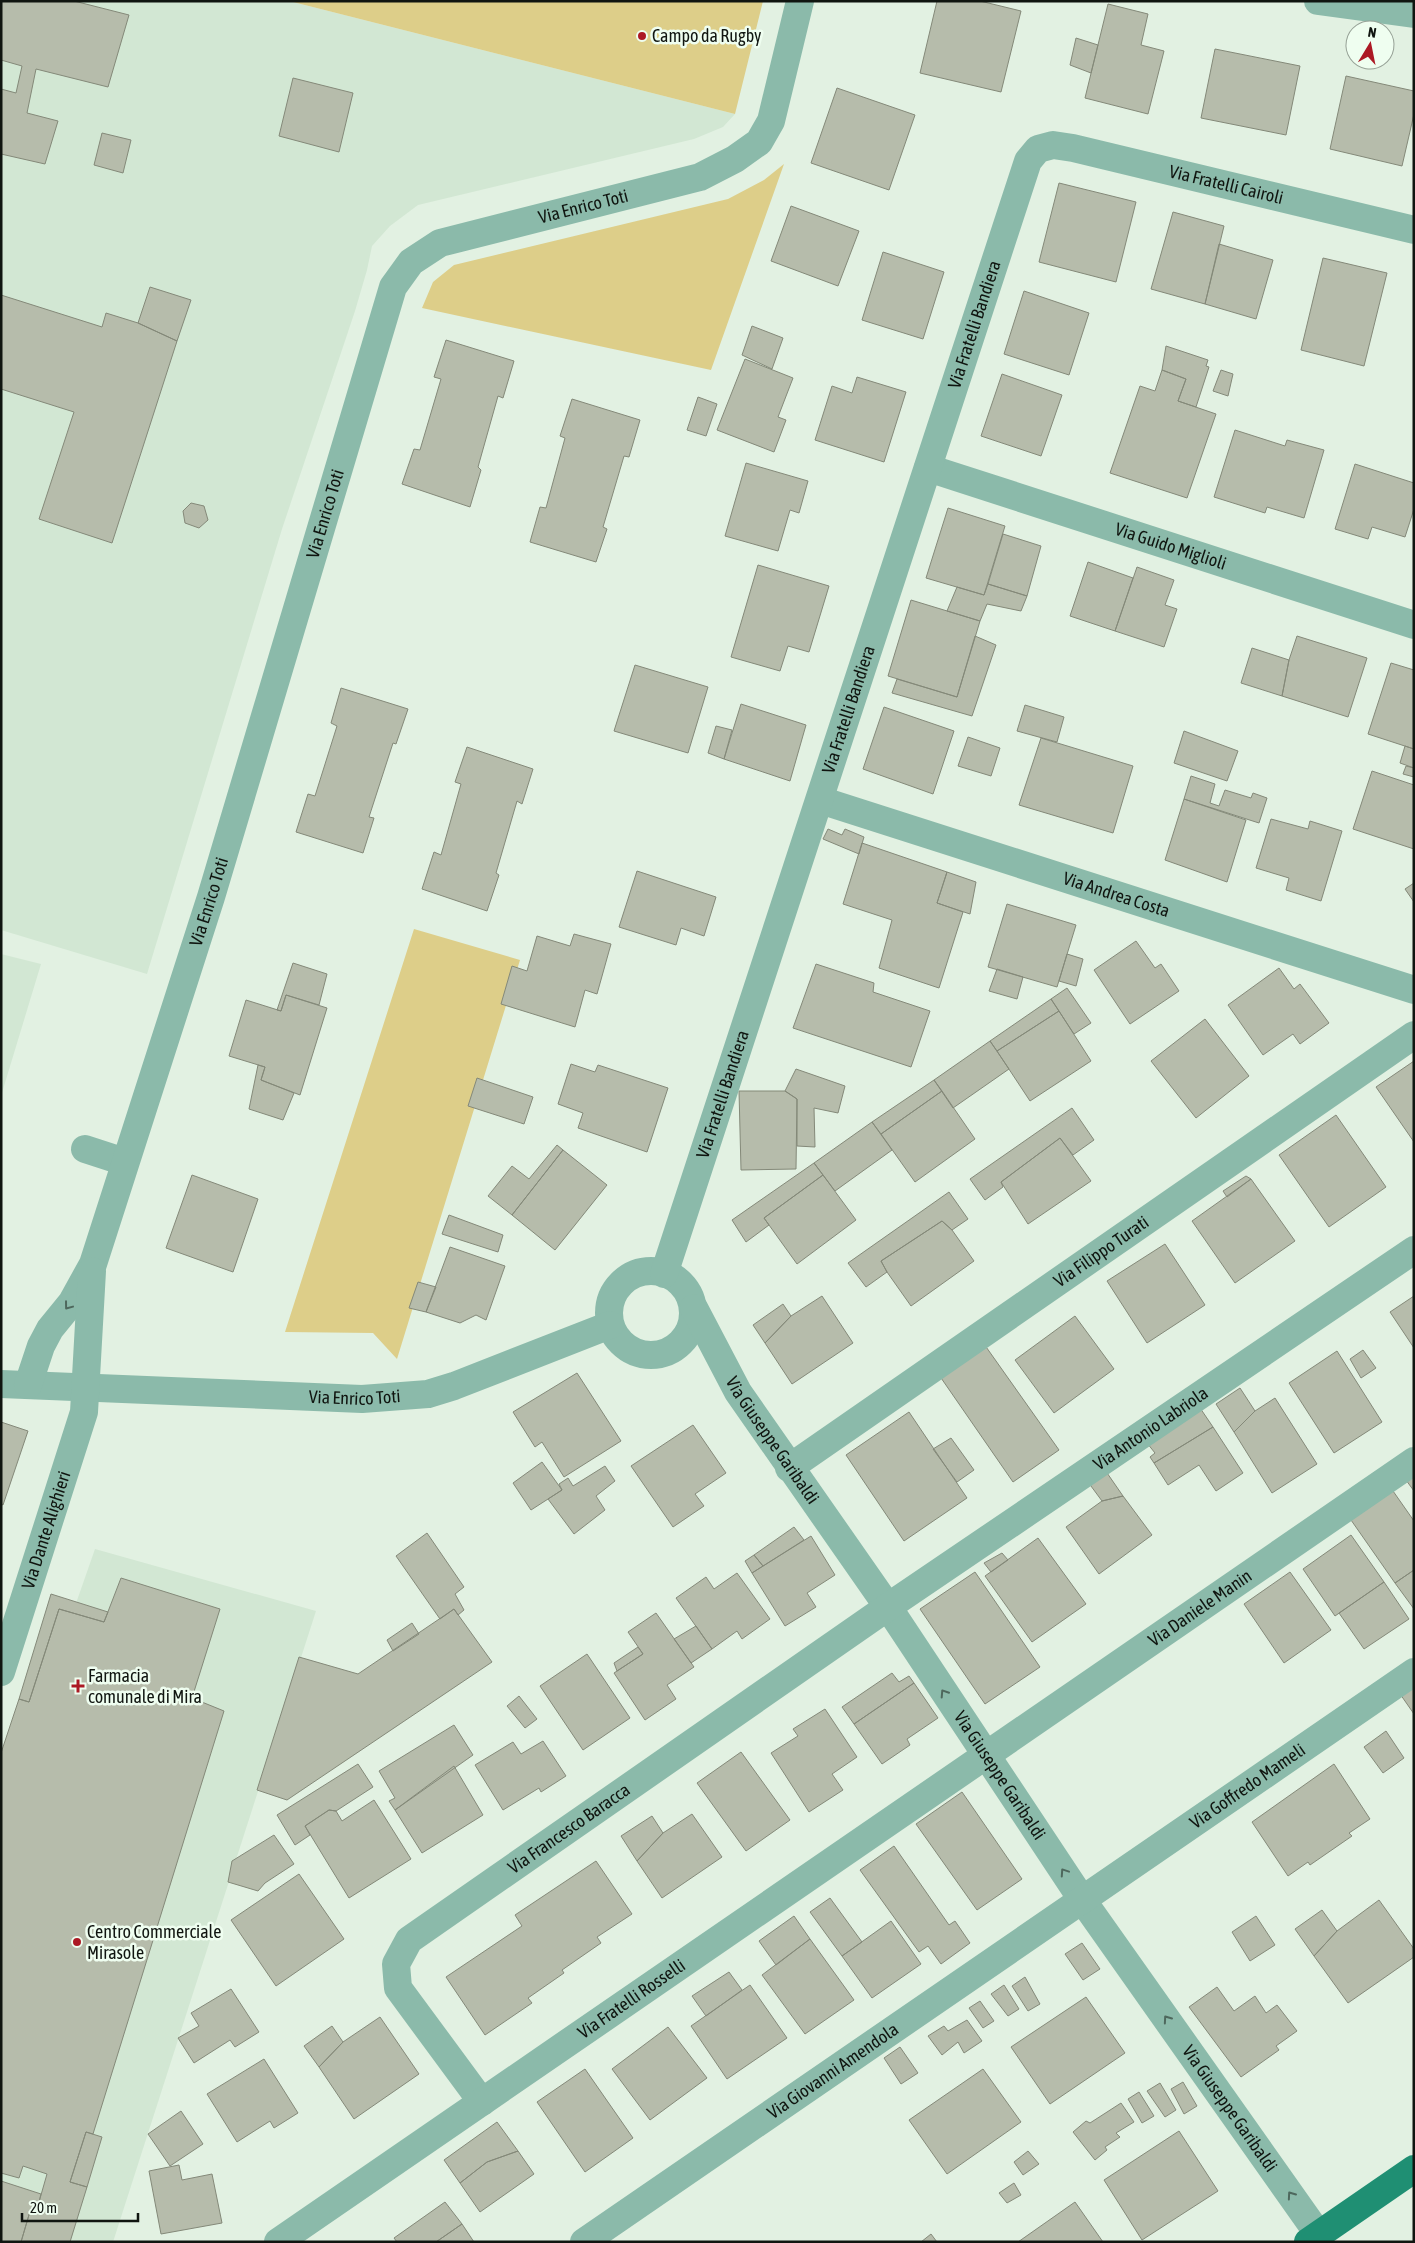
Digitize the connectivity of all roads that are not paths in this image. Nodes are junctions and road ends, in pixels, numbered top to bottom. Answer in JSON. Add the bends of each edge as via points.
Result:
{"nodes":[{"id":1,"x":800,"y":1,"type":"edge"},
{"id":2,"x":1318,"y":1,"type":"edge"},
{"id":3,"x":1414,"y":14,"type":"edge"},
{"id":4,"x":1038,"y":149,"type":"joint"},
{"id":5,"x":1414,"y":230,"type":"edge"},
{"id":6,"x":928,"y":468,"type":"junction"},
{"id":7,"x":1414,"y":625,"type":"edge"},
{"id":8,"x":820,"y":800,"type":"junction"},
{"id":9,"x":1414,"y":990,"type":"edge"},
{"id":10,"x":1414,"y":1036,"type":"edge"},
{"id":11,"x":86,"y":1149,"type":"dead end"},
{"id":12,"x":125,"y":1162,"type":"junction"},
{"id":13,"x":1414,"y":1250,"type":"edge"},
{"id":14,"x":93,"y":1264,"type":"junction"},
{"id":15,"x":664,"y":1274,"type":"junction"},
{"id":16,"x":694,"y":1308,"type":"junction"},
{"id":17,"x":610,"y":1325,"type":"junction"},
{"id":18,"x":14,"y":1384,"type":"edge"},
{"id":19,"x":86,"y":1388,"type":"junction"},
{"id":20,"x":1414,"y":1461,"type":"edge"},
{"id":21,"x":789,"y":1468,"type":"junction"},
{"id":22,"x":888,"y":1608,"type":"junction"},
{"id":23,"x":1,"y":1672,"type":"edge"},
{"id":24,"x":1414,"y":1672,"type":"edge"},
{"id":25,"x":985,"y":1755,"type":"junction"},
{"id":26,"x":1083,"y":1901,"type":"junction"},
{"id":27,"x":482,"y":2102,"type":"junction"},
{"id":28,"x":1414,"y":2169,"type":"edge"},
{"id":29,"x":1313,"y":2238,"type":"edge"},
{"id":30,"x":278,"y":2242,"type":"edge"},
{"id":31,"x":584,"y":2242,"type":"edge"}],
"edges":[{"from":1,"to":12,"type":"street","name":"Via Enrico Toti","via":[[770,121],[758,142],[735,159],[700,177],[440,243],[411,262],[393,287],[211,897]]},
{"from":2,"to":3,"type":"street"},
{"from":4,"to":5,"type":"street","name":"Via Fratelli Cairoli","via":[[1053,146],[1073,148]]},
{"from":4,"to":6,"type":"street","name":"Via Fratelli Bandiera","via":[[1028,161],[1021,179]]},
{"from":6,"to":7,"type":"street","name":"Via Guido Miglioli"},
{"from":6,"to":8,"type":"street","name":"Via Fratelli Bandiera"},
{"from":8,"to":9,"type":"street","name":"Via Andrea Costa"},
{"from":8,"to":15,"type":"street","name":"Via Fratelli Bandiera"},
{"from":10,"to":21,"type":"street","name":"Via Filippo Turati"},
{"from":11,"to":12,"type":"street"},
{"from":12,"to":14,"type":"street","name":"Via Enrico Toti"},
{"from":13,"to":22,"type":"street","name":"Via Antonio Labriola"},
{"from":14,"to":18,"type":"street","name":"Via Enrico Toti","one_way":true,"via":[[72,1302]]},
{"from":14,"to":19,"type":"street","name":"Via Enrico Toti"},
{"from":15,"to":16,"type":"street","via":[[679,1282]]},
{"from":15,"to":17,"type":"street","via":[[642,1272],[621,1284],[610,1304]]},
{"from":16,"to":17,"type":"street","via":[[688,1332],[672,1350],[661,1354],[638,1353],[628,1348],[619,1341]]},
{"from":16,"to":21,"type":"street","name":"Via Giuseppe Garibaldi","via":[[738,1392]]},
{"from":17,"to":19,"type":"street","name":"Via Enrico Toti","via":[[428,1394],[362,1398]]},
{"from":18,"to":19,"type":"street","name":"Via Enrico Toti"},
{"from":19,"to":23,"type":"street","name":"Via Dante Alighieri","via":[[84,1412]]},
{"from":20,"to":25,"type":"street","name":"Via Daniele Manin"},
{"from":21,"to":22,"type":"street","name":"Via Giuseppe Garibaldi"},
{"from":25,"to":22,"type":"street","name":"Via Giuseppe Garibaldi","one_way":true},
{"from":22,"to":27,"type":"street","name":"Via Francesco Baracca","via":[[409,1940],[396,1964],[398,1988]]},
{"from":24,"to":26,"type":"street","name":"Via Goffredo Mameli"},
{"from":26,"to":25,"type":"street","name":"Via Giuseppe Garibaldi","one_way":true},
{"from":25,"to":27,"type":"street","name":"Via Fratelli Rosselli"},
{"from":29,"to":26,"type":"street","name":"Via Giuseppe Garibaldi","one_way":true},
{"from":26,"to":31,"type":"street","name":"Via Giovanni Amendola"},
{"from":27,"to":30,"type":"street","name":"Via Fratelli Rosselli"},
{"from":28,"to":29,"type":"main road"}]}
